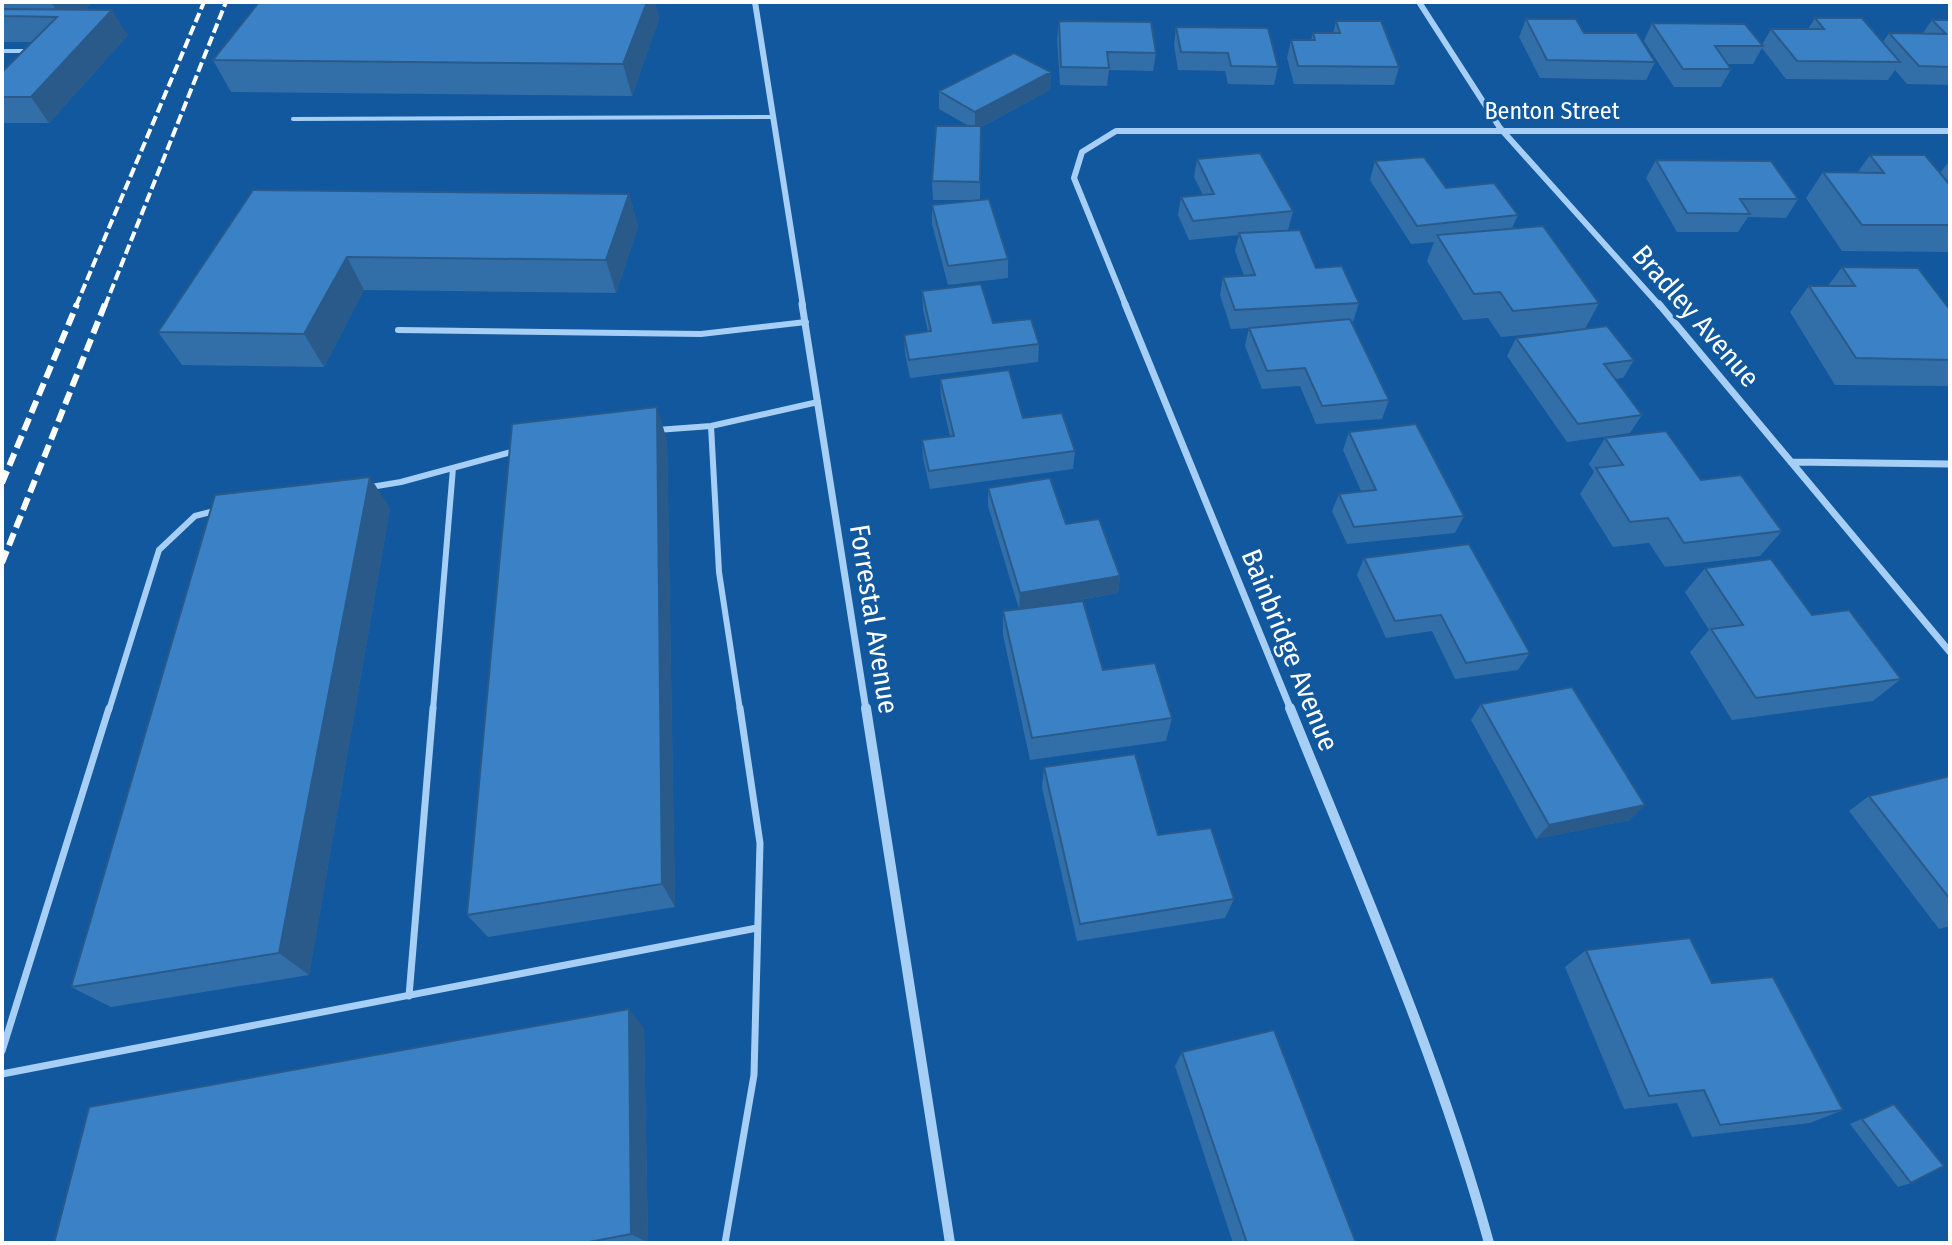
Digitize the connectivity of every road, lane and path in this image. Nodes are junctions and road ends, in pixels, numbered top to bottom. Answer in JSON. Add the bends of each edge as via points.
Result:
{"nodes":[{"id":1,"x":755,"y":2,"type":"edge"},
{"id":2,"x":1419,"y":2,"type":"edge"},
{"id":3,"x":2,"y":51,"type":"edge"},
{"id":4,"x":41,"y":51,"type":"edge"},
{"id":5,"x":773,"y":117,"type":"junction"},
{"id":6,"x":293,"y":119,"type":"dead end"},
{"id":7,"x":1500,"y":128,"type":"junction"},
{"id":8,"x":1155,"y":129,"type":"joint"},
{"id":9,"x":1950,"y":131,"type":"edge"},
{"id":10,"x":806,"y":322,"type":"junction"},
{"id":11,"x":398,"y":330,"type":"dead end"},
{"id":12,"x":818,"y":402,"type":"junction"},
{"id":13,"x":711,"y":426,"type":"junction"},
{"id":14,"x":646,"y":431,"type":"edge"},
{"id":15,"x":519,"y":450,"type":"edge"},
{"id":16,"x":1791,"y":462,"type":"junction"},
{"id":17,"x":1950,"y":464,"type":"edge"},
{"id":18,"x":453,"y":468,"type":"junction"},
{"id":19,"x":356,"y":489,"type":"edge"},
{"id":20,"x":222,"y":509,"type":"edge"},
{"id":21,"x":1950,"y":652,"type":"edge"},
{"id":22,"x":757,"y":928,"type":"junction"},
{"id":23,"x":409,"y":996,"type":"junction"},
{"id":24,"x":2,"y":1051,"type":"edge"},
{"id":25,"x":2,"y":1074,"type":"edge"},
{"id":26,"x":725,"y":1243,"type":"edge"},
{"id":27,"x":950,"y":1243,"type":"edge"},
{"id":28,"x":1489,"y":1243,"type":"edge"}],
"edges":[{"from":1,"to":5,"type":"street","name":"Forrestal Avenue"},
{"from":2,"to":7,"type":"street","name":"Bradley Avenue"},
{"from":3,"to":4,"type":"lane"},
{"from":5,"to":6,"type":"lane"},
{"from":5,"to":10,"type":"street","name":"Forrestal Avenue"},
{"from":7,"to":8,"type":"street","name":"Benton Street"},
{"from":7,"to":9,"type":"street","name":"Benton Street"},
{"from":7,"to":16,"type":"street","name":"Bradley Avenue","via":[[1665,311]]},
{"from":8,"to":28,"type":"street","name":"Bainbridge Avenue","via":[[1116,131],[1082,152],[1074,178],[1373,913],[1469,1170]]},
{"from":10,"to":11,"type":"lane","via":[[701,334]]},
{"from":10,"to":12,"type":"street","name":"Forrestal Avenue"},
{"from":12,"to":13,"type":"lane"},
{"from":12,"to":27,"type":"street","name":"Forrestal Avenue"},
{"from":13,"to":14,"type":"lane"},
{"from":13,"to":22,"type":"lane","via":[[719,572],[760,843]]},
{"from":15,"to":18,"type":"lane"},
{"from":16,"to":17,"type":"street"},
{"from":16,"to":21,"type":"street","name":"Bradley Avenue"},
{"from":18,"to":19,"type":"lane"},
{"from":18,"to":23,"type":"lane"},
{"from":20,"to":24,"type":"lane","via":[[195,516],[159,550]]},
{"from":22,"to":23,"type":"lane"},
{"from":22,"to":26,"type":"lane","via":[[754,1075]]},
{"from":23,"to":25,"type":"lane"}]}
